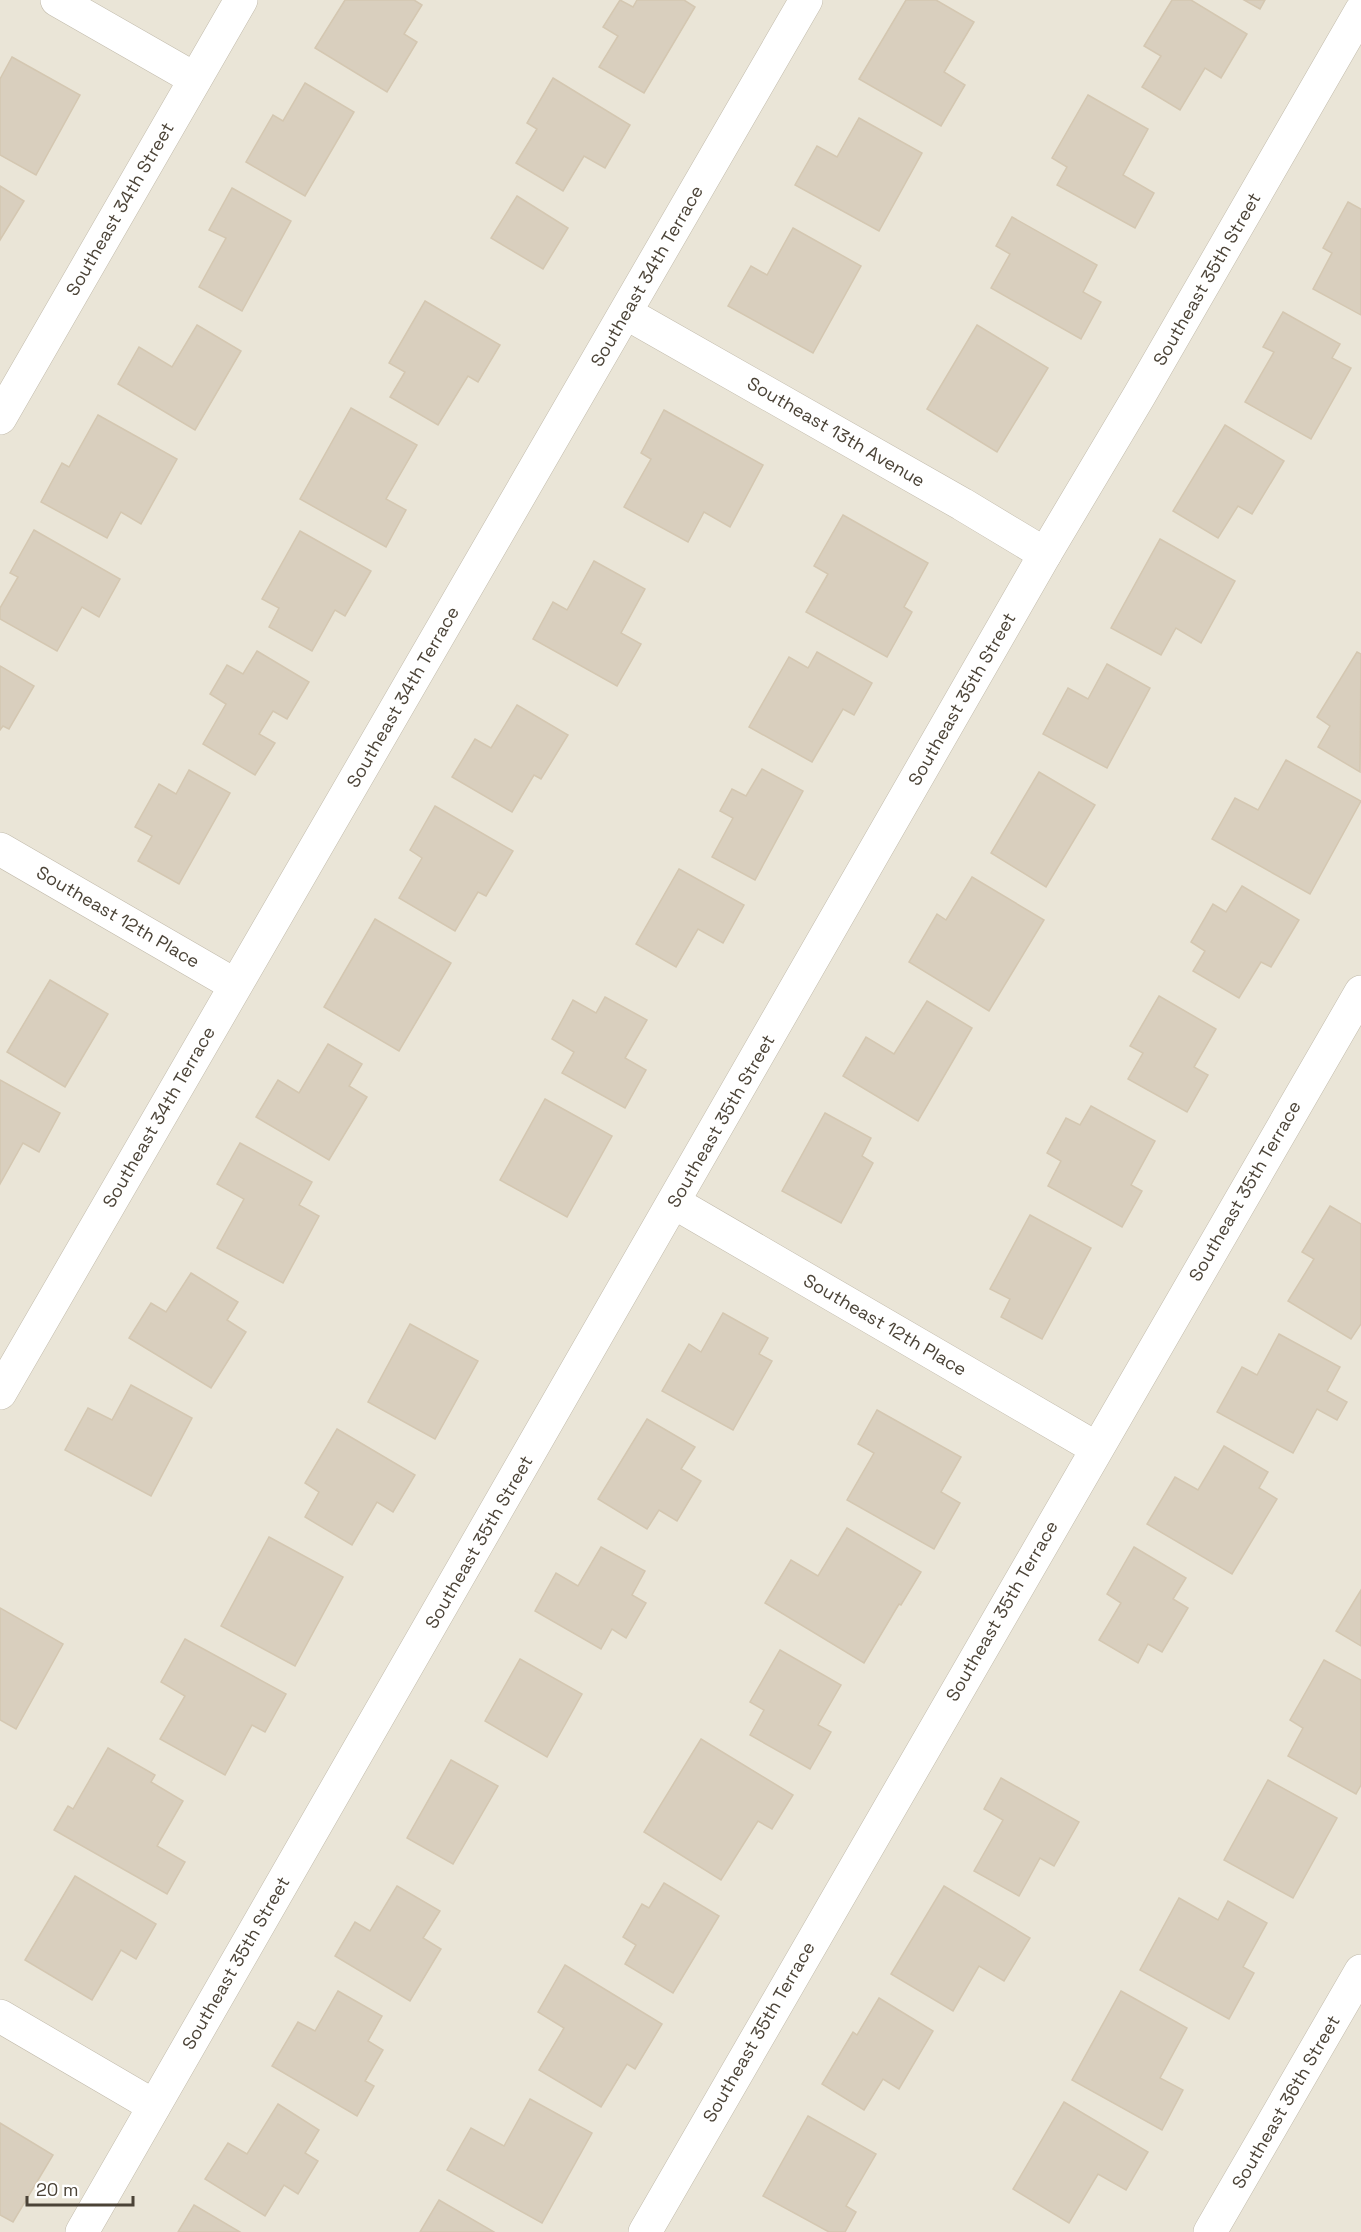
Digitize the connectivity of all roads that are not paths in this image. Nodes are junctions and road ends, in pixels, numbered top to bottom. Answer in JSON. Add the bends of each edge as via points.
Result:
{"nodes":[{"id":1,"x":57,"y":0,"type":"edge"},
{"id":2,"x":241,"y":0,"type":"edge"},
{"id":3,"x":806,"y":0,"type":"edge"},
{"id":4,"x":1361,"y":11,"type":"edge"},
{"id":5,"x":195,"y":79,"type":"junction"},
{"id":6,"x":626,"y":313,"type":"junction"},
{"id":7,"x":0,"y":418,"type":"edge"},
{"id":8,"x":1045,"y":554,"type":"junction"},
{"id":9,"x":0,"y":849,"type":"edge"},
{"id":10,"x":235,"y":985,"type":"junction"},
{"id":11,"x":1361,"y":992,"type":"edge"},
{"id":12,"x":675,"y":1203,"type":"junction"},
{"id":13,"x":0,"y":1393,"type":"edge"},
{"id":14,"x":1096,"y":1448,"type":"junction"},
{"id":15,"x":1361,"y":1971,"type":"edge"},
{"id":16,"x":0,"y":2016,"type":"edge"},
{"id":17,"x":154,"y":2106,"type":"junction"},
{"id":18,"x":82,"y":2232,"type":"edge"},
{"id":19,"x":645,"y":2232,"type":"edge"},
{"id":20,"x":1210,"y":2232,"type":"edge"}],
"edges":[{"from":1,"to":5,"type":"street"},
{"from":2,"to":5,"type":"street","name":"Southeast 34th Street"},
{"from":3,"to":6,"type":"street","name":"Southeast 34th Terrace"},
{"from":4,"to":8,"type":"street","name":"Southeast 35th Street"},
{"from":5,"to":7,"type":"street","name":"Southeast 34th Street"},
{"from":6,"to":8,"type":"street","name":"Southeast 13th Avenue"},
{"from":6,"to":10,"type":"street","name":"Southeast 34th Terrace"},
{"from":8,"to":12,"type":"street","name":"Southeast 35th Street"},
{"from":9,"to":10,"type":"street","name":"Southeast 12th Place"},
{"from":10,"to":13,"type":"street","name":"Southeast 34th Terrace"},
{"from":11,"to":14,"type":"street","name":"Southeast 35th Terrace"},
{"from":12,"to":14,"type":"street","name":"Southeast 12th Place"},
{"from":12,"to":17,"type":"street","name":"Southeast 35th Street"},
{"from":14,"to":19,"type":"street","name":"Southeast 35th Terrace"},
{"from":15,"to":20,"type":"street","name":"Southeast 36th Street"},
{"from":16,"to":17,"type":"street"},
{"from":17,"to":18,"type":"street","name":"Southeast 35th Street"}]}
